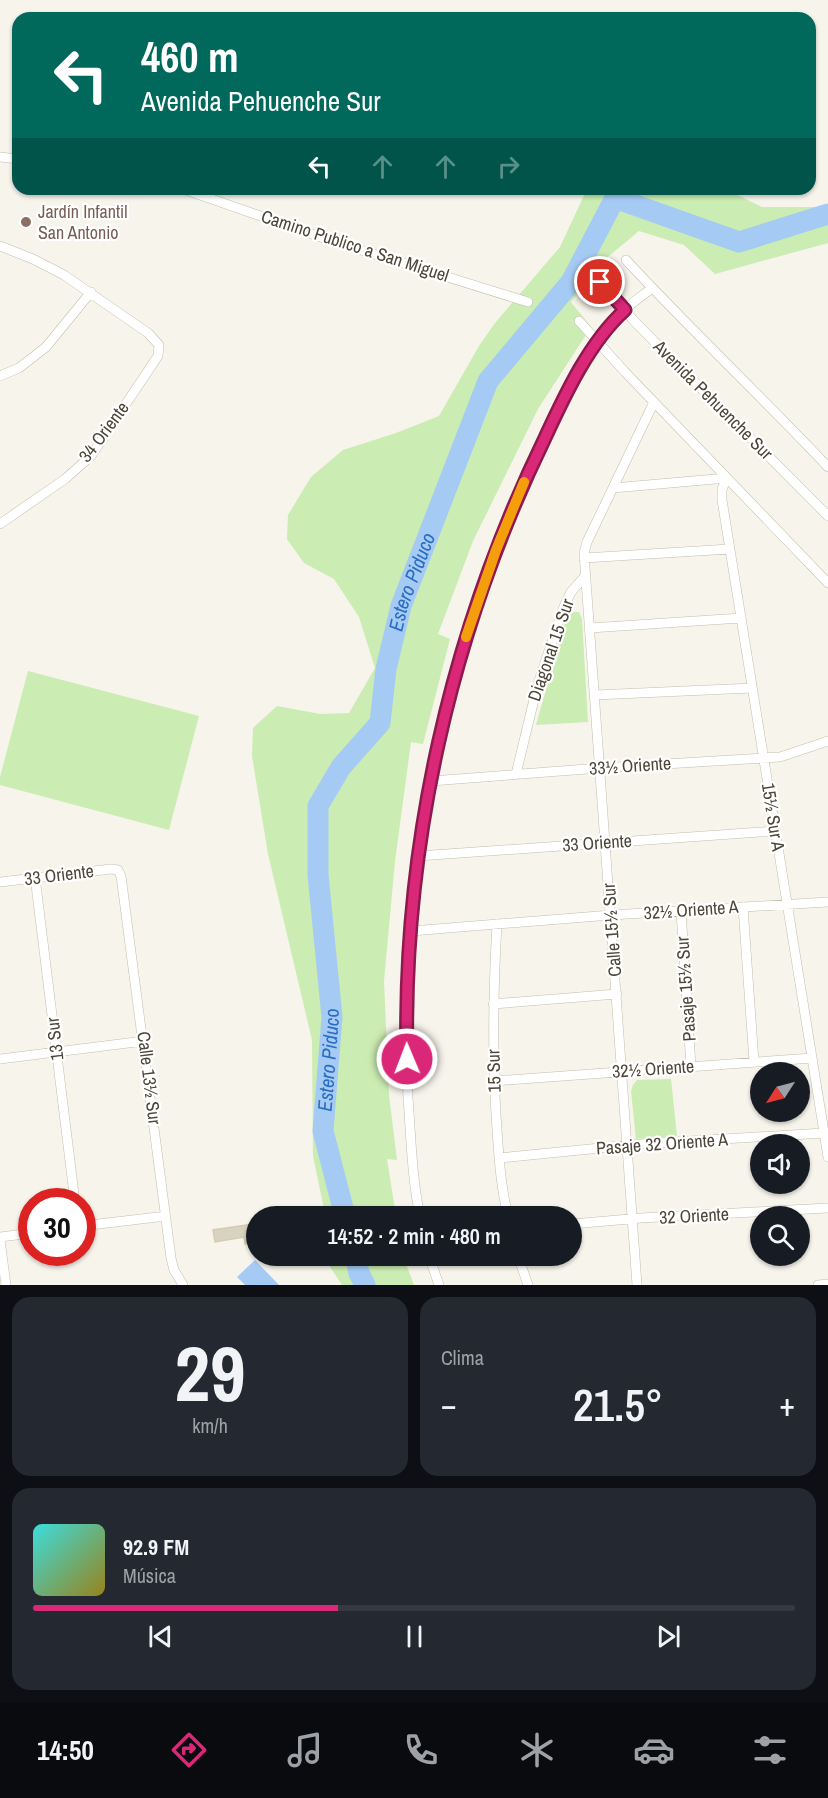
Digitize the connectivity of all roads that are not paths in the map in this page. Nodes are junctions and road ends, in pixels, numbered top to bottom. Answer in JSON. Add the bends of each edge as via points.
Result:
{"nodes":[{"id":1,"x":200,"y":195,"type":"edge"},
{"id":2,"x":0,"y":246,"type":"edge"},
{"id":3,"x":626,"y":260,"type":"dead end"},
{"id":4,"x":600,"y":282,"type":"dead end"},
{"id":5,"x":652,"y":288,"type":"junction"},
{"id":6,"x":91,"y":292,"type":"junction"},
{"id":7,"x":528,"y":302,"type":"dead end"},
{"id":8,"x":625,"y":310,"type":"junction"},
{"id":9,"x":579,"y":321,"type":"dead end"},
{"id":10,"x":597,"y":341,"type":"junction"},
{"id":11,"x":0,"y":376,"type":"edge"},
{"id":12,"x":654,"y":402,"type":"junction"},
{"id":13,"x":828,"y":467,"type":"edge"},
{"id":14,"x":727,"y":478,"type":"junction"},
{"id":15,"x":613,"y":488,"type":"junction"},
{"id":16,"x":828,"y":516,"type":"edge"},
{"id":17,"x":0,"y":524,"type":"edge"},
{"id":18,"x":730,"y":549,"type":"junction"},
{"id":19,"x":584,"y":558,"type":"junction"},
{"id":20,"x":586,"y":575,"type":"junction"},
{"id":21,"x":828,"y":583,"type":"edge"},
{"id":22,"x":741,"y":618,"type":"junction"},
{"id":23,"x":590,"y":628,"type":"junction"},
{"id":24,"x":752,"y":688,"type":"junction"},
{"id":25,"x":595,"y":695,"type":"junction"},
{"id":26,"x":828,"y":741,"type":"edge"},
{"id":27,"x":764,"y":757,"type":"junction"},
{"id":28,"x":600,"y":768,"type":"junction"},
{"id":29,"x":516,"y":774,"type":"junction"},
{"id":30,"x":431,"y":781,"type":"junction"},
{"id":31,"x":776,"y":831,"type":"junction"},
{"id":32,"x":606,"y":843,"type":"junction"},
{"id":33,"x":418,"y":856,"type":"junction"},
{"id":34,"x":118,"y":870,"type":"joint"},
{"id":35,"x":35,"y":877,"type":"junction"},
{"id":36,"x":0,"y":882,"type":"edge"},
{"id":37,"x":828,"y":902,"type":"edge"},
{"id":38,"x":788,"y":904,"type":"junction"},
{"id":39,"x":743,"y":907,"type":"junction"},
{"id":40,"x":681,"y":911,"type":"junction"},
{"id":41,"x":611,"y":915,"type":"junction"},
{"id":42,"x":497,"y":924,"type":"junction"},
{"id":43,"x":411,"y":931,"type":"junction"},
{"id":44,"x":617,"y":994,"type":"junction"},
{"id":45,"x":494,"y":1004,"type":"junction"},
{"id":46,"x":144,"y":1041,"type":"junction"},
{"id":47,"x":57,"y":1052,"type":"junction"},
{"id":48,"x":812,"y":1058,"type":"junction"},
{"id":49,"x":0,"y":1059,"type":"edge"},
{"id":50,"x":750,"y":1062,"type":"edge"},
{"id":51,"x":754,"y":1062,"type":"joint"},
{"id":52,"x":691,"y":1067,"type":"junction"},
{"id":53,"x":622,"y":1072,"type":"junction"},
{"id":54,"x":494,"y":1081,"type":"junction"},
{"id":55,"x":824,"y":1133,"type":"junction"},
{"id":56,"x":626,"y":1146,"type":"junction"},
{"id":57,"x":828,"y":1157,"type":"edge"},
{"id":58,"x":499,"y":1158,"type":"junction"},
{"id":59,"x":73,"y":1188,"type":"edge"},
{"id":60,"x":419,"y":1206,"type":"edge"},
{"id":61,"x":506,"y":1206,"type":"edge"},
{"id":62,"x":828,"y":1208,"type":"edge"},
{"id":63,"x":166,"y":1216,"type":"junction"},
{"id":64,"x":632,"y":1220,"type":"junction"},
{"id":65,"x":582,"y":1223,"type":"edge"},
{"id":66,"x":96,"y":1225,"type":"edge"},
{"id":67,"x":18,"y":1235,"type":"edge"},
{"id":68,"x":0,"y":1238,"type":"edge"},
{"id":69,"x":433,"y":1266,"type":"edge"},
{"id":70,"x":521,"y":1266,"type":"edge"},
{"id":71,"x":828,"y":1284,"type":"edge"},
{"id":72,"x":6,"y":1285,"type":"edge"},
{"id":73,"x":183,"y":1285,"type":"edge"},
{"id":74,"x":440,"y":1285,"type":"edge"},
{"id":75,"x":528,"y":1285,"type":"edge"},
{"id":76,"x":637,"y":1285,"type":"edge"},
{"id":77,"x":818,"y":1285,"type":"edge"}],
"edges":[{"from":1,"to":7,"type":"street","name":"Camino Publico a San Miguel"},
{"from":2,"to":6,"type":"street"},
{"from":3,"to":5,"type":"street","name":"Avenida Pehuenche Sur"},
{"from":4,"to":8,"type":"street","name":"Avenida Pehuenche Sur"},
{"from":5,"to":8,"type":"street"},
{"from":5,"to":13,"type":"street","name":"Avenida Pehuenche Sur"},
{"from":6,"to":11,"type":"street","via":[[46,347],[19,368]]},
{"from":6,"to":17,"type":"street","name":"34 Oriente","via":[[148,333],[159,345],[158,356],[91,456]]},
{"from":8,"to":10,"type":"street"},
{"from":8,"to":16,"type":"street","name":"Avenida Pehuenche Sur"},
{"from":9,"to":10,"type":"street"},
{"from":10,"to":12,"type":"street"},
{"from":10,"to":30,"type":"street","via":[[543,441],[496,550],[460,659]]},
{"from":12,"to":14,"type":"street"},
{"from":12,"to":15,"type":"street"},
{"from":14,"to":15,"type":"street"},
{"from":14,"to":18,"type":"street","name":"15½ Sur A","via":[[721,494]]},
{"from":14,"to":21,"type":"street"},
{"from":15,"to":19,"type":"street","via":[[587,542]]},
{"from":18,"to":19,"type":"street"},
{"from":18,"to":22,"type":"street","name":"15½ Sur A"},
{"from":19,"to":20,"type":"street"},
{"from":20,"to":23,"type":"street","name":"Calle 15½ Sur"},
{"from":20,"to":29,"type":"street","name":"Diagonal 15 Sur","via":[[562,609],[537,687]]},
{"from":22,"to":23,"type":"street"},
{"from":22,"to":24,"type":"street","name":"15½ Sur A"},
{"from":23,"to":25,"type":"street","name":"Calle 15½ Sur"},
{"from":24,"to":25,"type":"street"},
{"from":24,"to":27,"type":"street","name":"15½ Sur A"},
{"from":25,"to":28,"type":"street","name":"Calle 15½ Sur"},
{"from":26,"to":27,"type":"street","name":"33½ Oriente","via":[[780,757]]},
{"from":27,"to":28,"type":"street","name":"33½ Oriente"},
{"from":27,"to":31,"type":"street","name":"15½ Sur A"},
{"from":28,"to":29,"type":"street","name":"33½ Oriente"},
{"from":28,"to":32,"type":"street","name":"Calle 15½ Sur"},
{"from":29,"to":30,"type":"street","name":"33½ Oriente"},
{"from":30,"to":33,"type":"street"},
{"from":31,"to":32,"type":"street","name":"33 Oriente"},
{"from":31,"to":38,"type":"street","name":"15½ Sur A"},
{"from":32,"to":33,"type":"street","name":"33 Oriente"},
{"from":32,"to":41,"type":"street","name":"Calle 15½ Sur"},
{"from":33,"to":43,"type":"street"},
{"from":34,"to":35,"type":"street","name":"33 Oriente"},
{"from":34,"to":46,"type":"street","name":"Calle 13½ Sur"},
{"from":35,"to":36,"type":"street","name":"33 Oriente"},
{"from":35,"to":47,"type":"street","name":"13 Sur"},
{"from":37,"to":38,"type":"street","name":"32½ Oriente A"},
{"from":38,"to":39,"type":"street","name":"32½ Oriente A"},
{"from":38,"to":48,"type":"street","name":"15½ Sur A"},
{"from":39,"to":40,"type":"street","name":"32½ Oriente A"},
{"from":39,"to":51,"type":"street"},
{"from":40,"to":41,"type":"street","name":"32½ Oriente A"},
{"from":40,"to":52,"type":"street","name":"Pasaje 15½ Sur"},
{"from":41,"to":42,"type":"street","name":"32½ Oriente A"},
{"from":41,"to":44,"type":"street","name":"Calle 15½ Sur"},
{"from":42,"to":43,"type":"street","name":"32½ Oriente A"},
{"from":42,"to":45,"type":"street","name":"15 Sur"},
{"from":43,"to":60,"type":"street","via":[[407,1077]]},
{"from":44,"to":45,"type":"street"},
{"from":44,"to":53,"type":"street","name":"Calle 15½ Sur"},
{"from":45,"to":54,"type":"street","name":"15 Sur"},
{"from":46,"to":47,"type":"street"},
{"from":46,"to":63,"type":"street","name":"Calle 13½ Sur"},
{"from":47,"to":49,"type":"street"},
{"from":47,"to":59,"type":"street","name":"13 Sur"},
{"from":48,"to":51,"type":"street","name":"32½ Oriente"},
{"from":48,"to":55,"type":"street","name":"15½ Sur A"},
{"from":50,"to":52,"type":"street","name":"32½ Oriente"},
{"from":52,"to":53,"type":"street","name":"32½ Oriente"},
{"from":53,"to":54,"type":"street","name":"32½ Oriente"},
{"from":53,"to":56,"type":"street","name":"Calle 15½ Sur"},
{"from":54,"to":58,"type":"street","name":"15 Sur"},
{"from":55,"to":56,"type":"street","name":"Pasaje 32 Oriente A"},
{"from":55,"to":57,"type":"street","name":"15½ Sur A"},
{"from":56,"to":58,"type":"street","name":"Pasaje 32 Oriente A"},
{"from":56,"to":64,"type":"street","name":"Calle 15½ Sur"},
{"from":58,"to":61,"type":"street","name":"15 Sur"},
{"from":62,"to":64,"type":"street","name":"32 Oriente"},
{"from":63,"to":66,"type":"street"},
{"from":63,"to":73,"type":"street","name":"Calle 13½ Sur","via":[[173,1264]]},
{"from":64,"to":65,"type":"street","name":"32 Oriente"},
{"from":64,"to":76,"type":"street","name":"Calle 15½ Sur"},
{"from":67,"to":68,"type":"street"},
{"from":68,"to":72,"type":"street"},
{"from":69,"to":74,"type":"street"},
{"from":70,"to":75,"type":"street"},
{"from":71,"to":77,"type":"street"}]}
